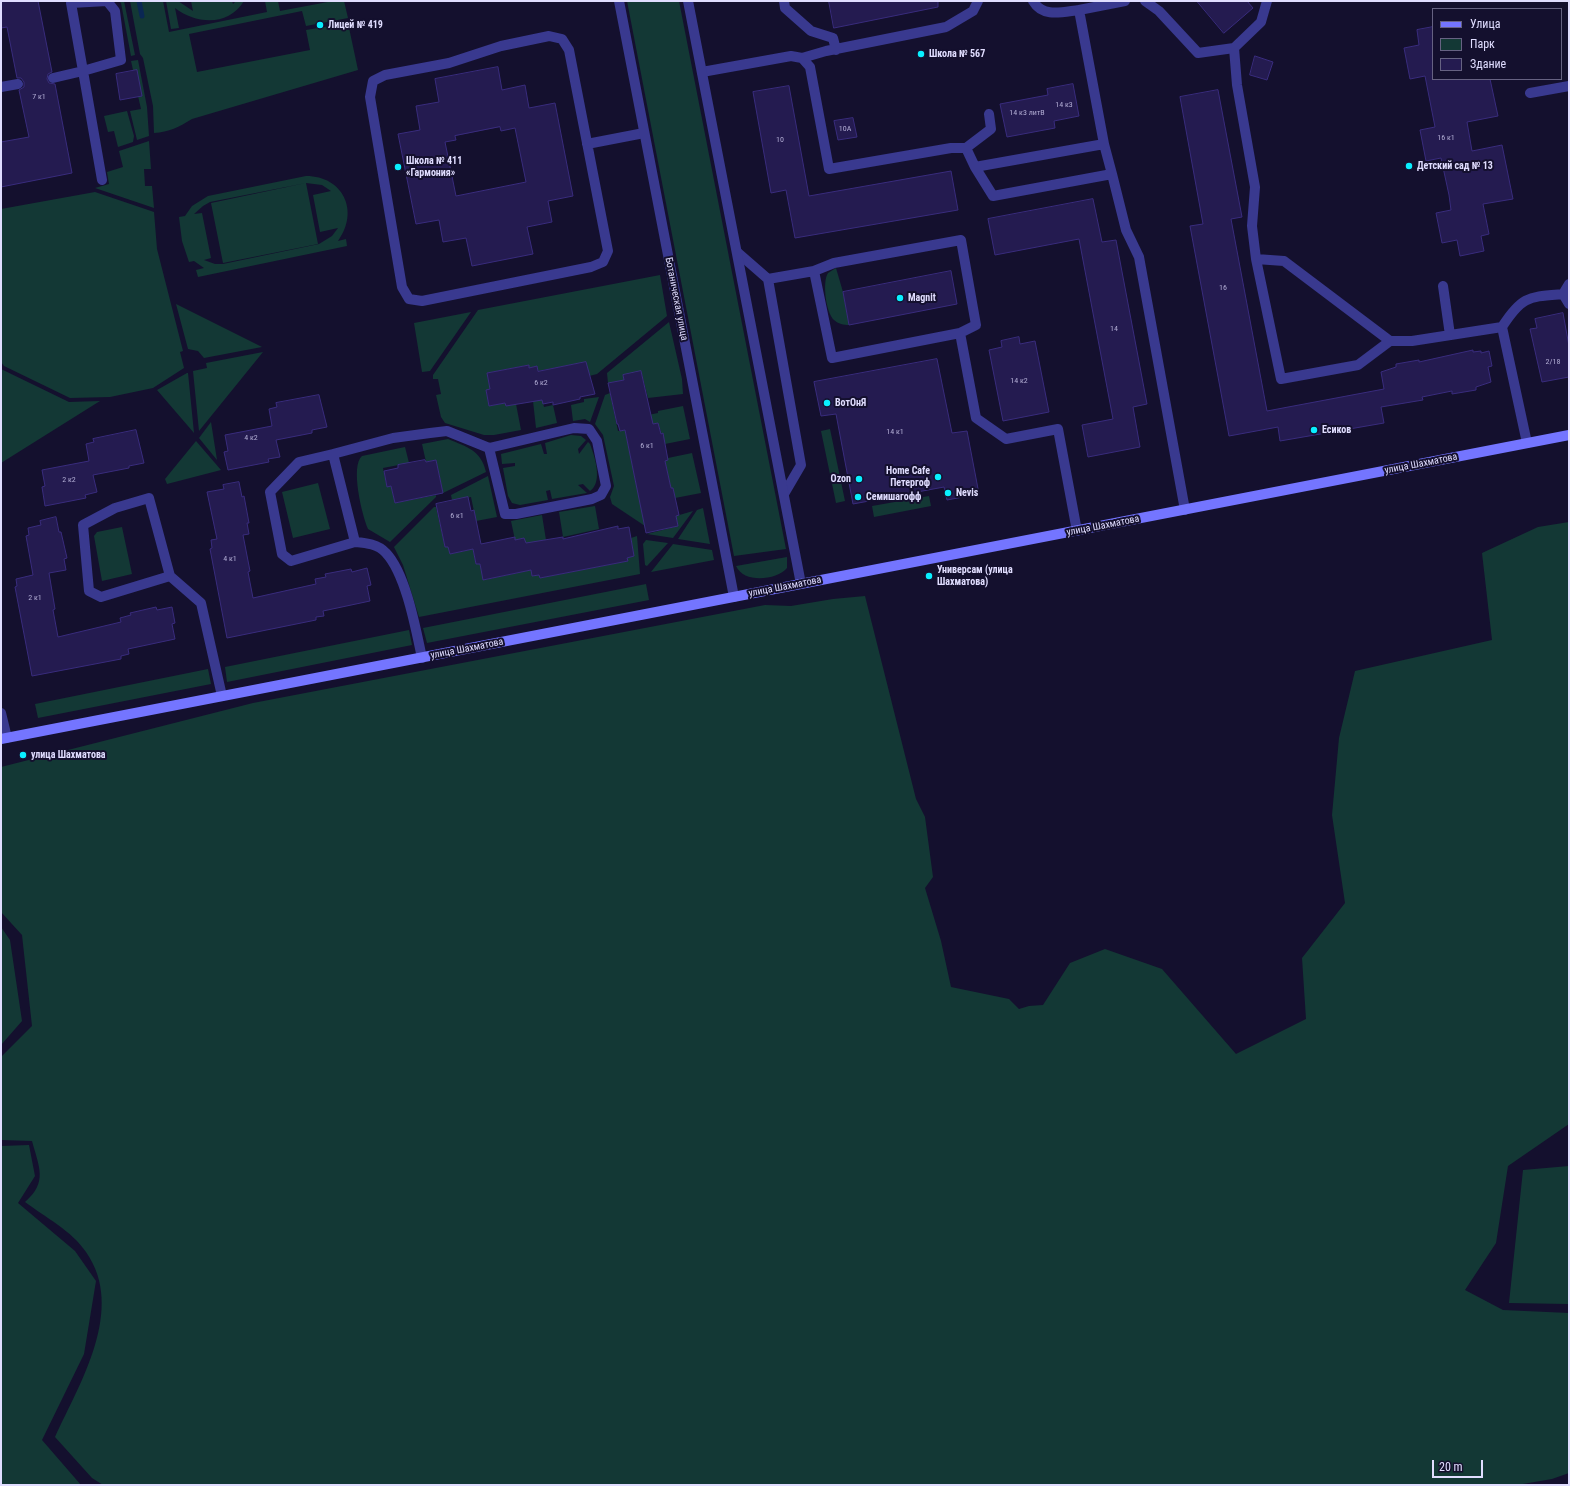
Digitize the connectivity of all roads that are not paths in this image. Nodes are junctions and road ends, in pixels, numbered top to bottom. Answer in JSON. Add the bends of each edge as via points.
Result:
{"nodes":[{"id":1,"x":619,"y":1,"type":"edge"},
{"id":2,"x":688,"y":1,"type":"edge"},
{"id":3,"x":784,"y":1,"type":"edge"},
{"id":4,"x":978,"y":1,"type":"edge"},
{"id":5,"x":1033,"y":1,"type":"edge"},
{"id":6,"x":1125,"y":1,"type":"edge"},
{"id":7,"x":1145,"y":1,"type":"edge"},
{"id":8,"x":1267,"y":1,"type":"edge"},
{"id":9,"x":1079,"y":10,"type":"junction"},
{"id":10,"x":1234,"y":48,"type":"junction"},
{"id":11,"x":836,"y":50,"type":"junction"},
{"id":12,"x":802,"y":58,"type":"junction"},
{"id":13,"x":83,"y":70,"type":"junction"},
{"id":14,"x":702,"y":72,"type":"junction"},
{"id":15,"x":53,"y":78,"type":"dead end"},
{"id":16,"x":18,"y":84,"type":"dead end"},
{"id":17,"x":1569,"y":86,"type":"edge"},
{"id":18,"x":1,"y":88,"type":"edge"},
{"id":19,"x":1530,"y":93,"type":"dead end"},
{"id":20,"x":989,"y":114,"type":"dead end"},
{"id":21,"x":644,"y":133,"type":"junction"},
{"id":22,"x":587,"y":144,"type":"junction"},
{"id":23,"x":1104,"y":144,"type":"junction"},
{"id":24,"x":966,"y":148,"type":"junction"},
{"id":25,"x":975,"y":167,"type":"junction"},
{"id":26,"x":1112,"y":174,"type":"junction"},
{"id":27,"x":102,"y":180,"type":"dead end"},
{"id":28,"x":737,"y":252,"type":"junction"},
{"id":29,"x":1256,"y":259,"type":"junction"},
{"id":30,"x":814,"y":271,"type":"junction"},
{"id":31,"x":768,"y":279,"type":"junction"},
{"id":32,"x":1569,"y":284,"type":"edge"},
{"id":33,"x":1442,"y":286,"type":"dead end"},
{"id":34,"x":1563,"y":294,"type":"junction"},
{"id":35,"x":1569,"y":304,"type":"edge"},
{"id":36,"x":1502,"y":327,"type":"junction"},
{"id":37,"x":960,"y":333,"type":"junction"},
{"id":38,"x":1450,"y":335,"type":"junction"},
{"id":39,"x":1390,"y":341,"type":"junction"},
{"id":40,"x":1569,"y":435,"type":"edge"},
{"id":41,"x":1527,"y":443,"type":"junction"},
{"id":42,"x":489,"y":448,"type":"junction"},
{"id":43,"x":333,"y":454,"type":"junction"},
{"id":44,"x":784,"y":494,"type":"junction"},
{"id":45,"x":1185,"y":510,"type":"junction"},
{"id":46,"x":1077,"y":531,"type":"junction"},
{"id":47,"x":355,"y":542,"type":"junction"},
{"id":48,"x":170,"y":576,"type":"junction"},
{"id":49,"x":801,"y":584,"type":"junction"},
{"id":50,"x":734,"y":597,"type":"junction"},
{"id":51,"x":422,"y":658,"type":"junction"},
{"id":52,"x":222,"y":696,"type":"junction"},
{"id":53,"x":1,"y":713,"type":"edge"},
{"id":54,"x":4,"y":739,"type":"edge"}],
"edges":[{"from":1,"to":21,"type":"street","name":"Ботаническая улица"},
{"from":2,"to":14,"type":"street"},
{"from":3,"to":11,"type":"street","via":[[785,8],[811,31],[833,38]]},
{"from":4,"to":11,"type":"street","via":[[973,11],[946,27]]},
{"from":5,"to":9,"type":"street","via":[[1037,8],[1049,13]]},
{"from":6,"to":9,"type":"street"},
{"from":7,"to":10,"type":"street","via":[[1159,11],[1198,53]]},
{"from":8,"to":10,"type":"street","via":[[1261,22]]},
{"from":9,"to":23,"type":"street"},
{"from":10,"to":29,"type":"street","via":[[1237,85],[1255,187],[1252,226]]},
{"from":11,"to":12,"type":"street"},
{"from":12,"to":14,"type":"street","via":[[791,56]]},
{"from":12,"to":24,"type":"street","via":[[810,67],[829,169],[951,148]]},
{"from":13,"to":13,"type":"street","via":[[71,3],[107,1],[115,11],[121,60]]},
{"from":13,"to":15,"type":"street"},
{"from":13,"to":27,"type":"street"},
{"from":14,"to":28,"type":"street"},
{"from":16,"to":18,"type":"street"},
{"from":17,"to":19,"type":"street"},
{"from":20,"to":24,"type":"street","via":[[991,129]]},
{"from":21,"to":22,"type":"street"},
{"from":21,"to":50,"type":"street","name":"Ботаническая улица"},
{"from":22,"to":22,"type":"street","via":[[608,251],[603,262],[592,267],[422,301],[409,299],[402,286],[370,97],[373,82],[385,75],[449,63],[501,46],[549,36],[562,39],[569,50]]},
{"from":23,"to":25,"type":"street"},
{"from":23,"to":26,"type":"street"},
{"from":24,"to":25,"type":"street"},
{"from":25,"to":26,"type":"street","via":[[993,196]]},
{"from":26,"to":45,"type":"street","via":[[1126,230],[1139,257]]},
{"from":28,"to":31,"type":"street"},
{"from":28,"to":44,"type":"street"},
{"from":29,"to":39,"type":"street","via":[[1284,261]]},
{"from":29,"to":39,"type":"street","via":[[1281,380],[1358,364]]},
{"from":30,"to":31,"type":"street"},
{"from":30,"to":37,"type":"street","via":[[832,358]]},
{"from":30,"to":37,"type":"street","via":[[834,263],[961,240],[976,325]]},
{"from":31,"to":44,"type":"street","via":[[801,465]]},
{"from":32,"to":34,"type":"street"},
{"from":33,"to":38,"type":"street"},
{"from":34,"to":35,"type":"street"},
{"from":34,"to":36,"type":"street","via":[[1531,297],[1513,309]]},
{"from":36,"to":38,"type":"street"},
{"from":36,"to":41,"type":"street"},
{"from":37,"to":46,"type":"street","via":[[976,418],[1006,439],[1058,429]]},
{"from":38,"to":39,"type":"street","via":[[1412,341]]},
{"from":40,"to":41,"type":"street","name":"улица Шахматова"},
{"from":41,"to":45,"type":"street","name":"улица Шахматова"},
{"from":42,"to":42,"type":"street","via":[[506,514],[592,499],[601,495],[606,486],[597,441],[589,429],[574,428]]},
{"from":42,"to":43,"type":"street","via":[[447,431],[393,438]]},
{"from":43,"to":47,"type":"street"},
{"from":43,"to":47,"type":"street","via":[[299,462],[270,492],[282,554],[292,561]]},
{"from":44,"to":49,"type":"street"},
{"from":45,"to":46,"type":"street","name":"улица Шахматова"},
{"from":46,"to":49,"type":"street","name":"улица Шахматова"},
{"from":47,"to":51,"type":"street","via":[[371,544],[385,552],[397,568]]},
{"from":48,"to":48,"type":"street","via":[[149,498],[115,508],[82,525],[89,591],[101,597]]},
{"from":48,"to":52,"type":"street","via":[[201,603]]},
{"from":49,"to":50,"type":"street","name":"улица Шахматова"},
{"from":50,"to":51,"type":"street","name":"улица Шахматова"},
{"from":51,"to":52,"type":"street","name":"улица Шахматова"},
{"from":52,"to":54,"type":"street","name":"улица Шахматова"},
{"from":53,"to":54,"type":"street"}]}
